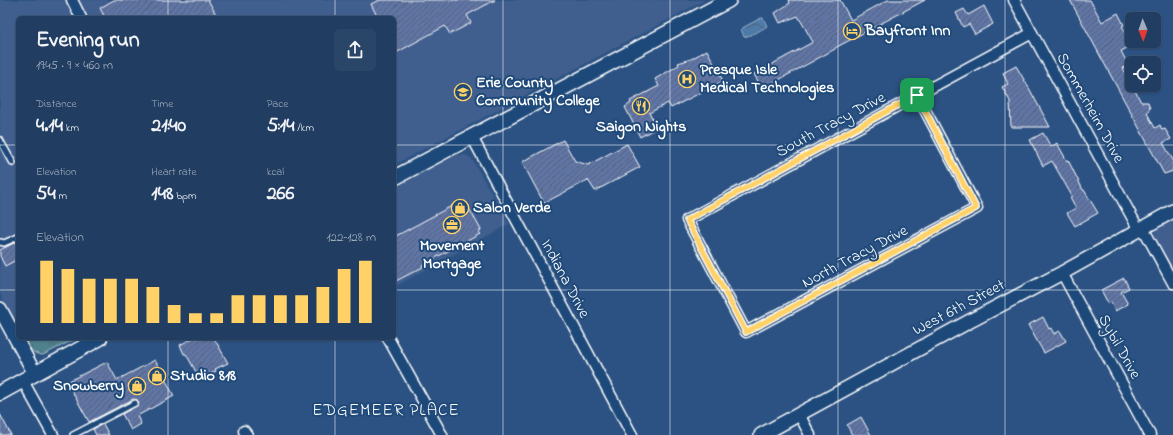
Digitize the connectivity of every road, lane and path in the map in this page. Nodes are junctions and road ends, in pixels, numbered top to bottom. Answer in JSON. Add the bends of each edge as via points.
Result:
{"nodes":[{"id":1,"x":72,"y":0,"type":"edge"},
{"id":2,"x":729,"y":0,"type":"edge"},
{"id":3,"x":1014,"y":0,"type":"edge"},
{"id":4,"x":80,"y":16,"type":"edge"},
{"id":5,"x":1032,"y":33,"type":"junction"},
{"id":6,"x":917,"y":95,"type":"junction"},
{"id":7,"x":472,"y":137,"type":"junction"},
{"id":8,"x":0,"y":140,"type":"edge"},
{"id":9,"x":13,"y":163,"type":"dead end"},
{"id":10,"x":396,"y":177,"type":"edge"},
{"id":11,"x":1173,"y":211,"type":"edge"},
{"id":12,"x":687,"y":220,"type":"joint"},
{"id":13,"x":1141,"y":229,"type":"junction"},
{"id":14,"x":16,"y":238,"type":"edge"},
{"id":15,"x":0,"y":242,"type":"edge"},
{"id":16,"x":1062,"y":273,"type":"junction"},
{"id":17,"x":1173,"y":283,"type":"edge"},
{"id":18,"x":0,"y":309,"type":"edge"},
{"id":19,"x":96,"y":340,"type":"edge"},
{"id":20,"x":389,"y":340,"type":"edge"},
{"id":21,"x":29,"y":377,"type":"junction"},
{"id":22,"x":0,"y":393,"type":"edge"},
{"id":23,"x":135,"y":403,"type":"dead end"},
{"id":24,"x":799,"y":414,"type":"junction"},
{"id":25,"x":53,"y":435,"type":"edge"},
{"id":26,"x":74,"y":435,"type":"edge"},
{"id":27,"x":442,"y":435,"type":"edge"},
{"id":28,"x":632,"y":435,"type":"edge"},
{"id":29,"x":761,"y":435,"type":"edge"},
{"id":30,"x":810,"y":435,"type":"edge"},
{"id":31,"x":1150,"y":435,"type":"edge"}],
"edges":[{"from":1,"to":4,"type":"street"},
{"from":2,"to":7,"type":"main road"},
{"from":3,"to":5,"type":"street","name":"Sommerheim Drive"},
{"from":5,"to":6,"type":"street","name":"South Tracy Drive"},
{"from":5,"to":13,"type":"street","name":"Sommerheim Drive"},
{"from":6,"to":12,"type":"street","name":"South Tracy Drive"},
{"from":6,"to":12,"type":"street","name":"North Tracy Drive","via":[[976,208],[970,212],[746,332]]},
{"from":7,"to":10,"type":"main road"},
{"from":7,"to":28,"type":"street","name":"Indiana Drive"},
{"from":8,"to":9,"type":"lane"},
{"from":11,"to":13,"type":"street","name":"West 6th Street"},
{"from":13,"to":16,"type":"street","name":"West 6th Street"},
{"from":13,"to":17,"type":"street","name":"Sommerheim Drive"},
{"from":14,"to":15,"type":"lane"},
{"from":16,"to":24,"type":"street","name":"West 6th Street"},
{"from":16,"to":31,"type":"street","name":"Sybil Drive"},
{"from":18,"to":21,"type":"street"},
{"from":19,"to":21,"type":"main road"},
{"from":20,"to":27,"type":"street"},
{"from":21,"to":22,"type":"main road"},
{"from":21,"to":25,"type":"street"},
{"from":23,"to":26,"type":"lane"},
{"from":24,"to":29,"type":"street","name":"West 6th Street"},
{"from":24,"to":30,"type":"street"}]}
